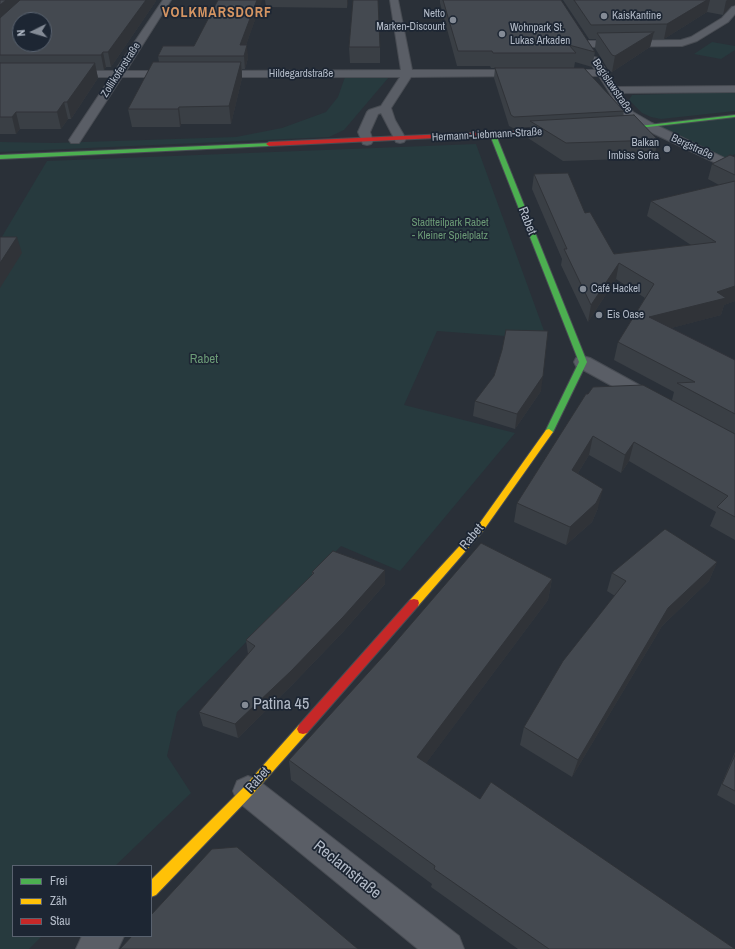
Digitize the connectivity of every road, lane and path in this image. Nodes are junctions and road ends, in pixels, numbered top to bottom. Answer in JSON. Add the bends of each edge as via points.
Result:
{"nodes":[{"id":1,"x":167,"y":0,"type":"edge"},
{"id":2,"x":394,"y":0,"type":"edge"},
{"id":3,"x":735,"y":9,"type":"edge"},
{"id":4,"x":536,"y":73,"type":"edge"},
{"id":5,"x":552,"y":73,"type":"edge"},
{"id":6,"x":602,"y":73,"type":"junction"},
{"id":7,"x":56,"y":74,"type":"edge"},
{"id":8,"x":118,"y":74,"type":"junction"},
{"id":9,"x":186,"y":74,"type":"edge"},
{"id":10,"x":202,"y":74,"type":"edge"},
{"id":11,"x":407,"y":74,"type":"junction"},
{"id":12,"x":735,"y":89,"type":"edge"},
{"id":13,"x":613,"y":90,"type":"junction"},
{"id":14,"x":385,"y":108,"type":"junction"},
{"id":15,"x":735,"y":116,"type":"edge"},
{"id":16,"x":648,"y":126,"type":"junction"},
{"id":17,"x":602,"y":129,"type":"edge"},
{"id":18,"x":571,"y":131,"type":"edge"},
{"id":19,"x":493,"y":135,"type":"junction"},
{"id":20,"x":400,"y":139,"type":"junction"},
{"id":21,"x":75,"y":140,"type":"dead end"},
{"id":22,"x":367,"y":141,"type":"junction"},
{"id":23,"x":735,"y":154,"type":"edge"},
{"id":24,"x":0,"y":157,"type":"edge"},
{"id":25,"x":722,"y":161,"type":"junction"},
{"id":26,"x":735,"y":168,"type":"edge"},
{"id":27,"x":583,"y":362,"type":"junction"},
{"id":28,"x":666,"y":408,"type":"edge"},
{"id":29,"x":248,"y":791,"type":"junction"},
{"id":30,"x":152,"y":889,"type":"edge"},
{"id":31,"x":105,"y":937,"type":"edge"},
{"id":32,"x":94,"y":949,"type":"edge"},
{"id":33,"x":446,"y":949,"type":"edge"}],
"edges":[{"from":1,"to":8,"type":"street","name":"Zollikoferstraße"},
{"from":2,"to":11,"type":"street"},
{"from":3,"to":6,"type":"street","name":"Bogislawstraße","via":[[725,20],[694,39],[682,42],[582,40]]},
{"from":4,"to":11,"type":"street","name":"Hildegardstraße"},
{"from":5,"to":6,"type":"street"},
{"from":6,"to":13,"type":"street","name":"Bogislawstraße"},
{"from":7,"to":8,"type":"street"},
{"from":8,"to":9,"type":"street"},
{"from":8,"to":21,"type":"street","name":"Zollikoferstraße"},
{"from":10,"to":11,"type":"street","name":"Hildegardstraße"},
{"from":11,"to":14,"type":"street"},
{"from":12,"to":13,"type":"street"},
{"from":13,"to":16,"type":"street","name":"Bogislawstraße","via":[[629,114]]},
{"from":14,"to":20,"type":"street"},
{"from":14,"to":22,"type":"street","via":[[373,112],[364,132]]},
{"from":15,"to":16,"type":"street"},
{"from":16,"to":17,"type":"street"},
{"from":16,"to":25,"type":"street","name":"Bergstraße"},
{"from":18,"to":19,"type":"street","name":"Hermann-Liebmann-Straße"},
{"from":19,"to":20,"type":"street","name":"Hermann-Liebmann-Straße"},
{"from":19,"to":27,"type":"street","name":"Rabet"},
{"from":20,"to":22,"type":"street","name":"Hermann-Liebmann-Straße"},
{"from":22,"to":24,"type":"street","name":"Hermann-Liebmann-Straße"},
{"from":23,"to":25,"type":"street"},
{"from":25,"to":26,"type":"street","name":"Bergstraße"},
{"from":27,"to":28,"type":"street"},
{"from":27,"to":29,"type":"street","name":"Rabet","via":[[546,438],[480,529]]},
{"from":29,"to":30,"type":"street","name":"Rabet"},
{"from":29,"to":33,"type":"street","name":"Reclamstraße"},
{"from":31,"to":32,"type":"street"}]}
